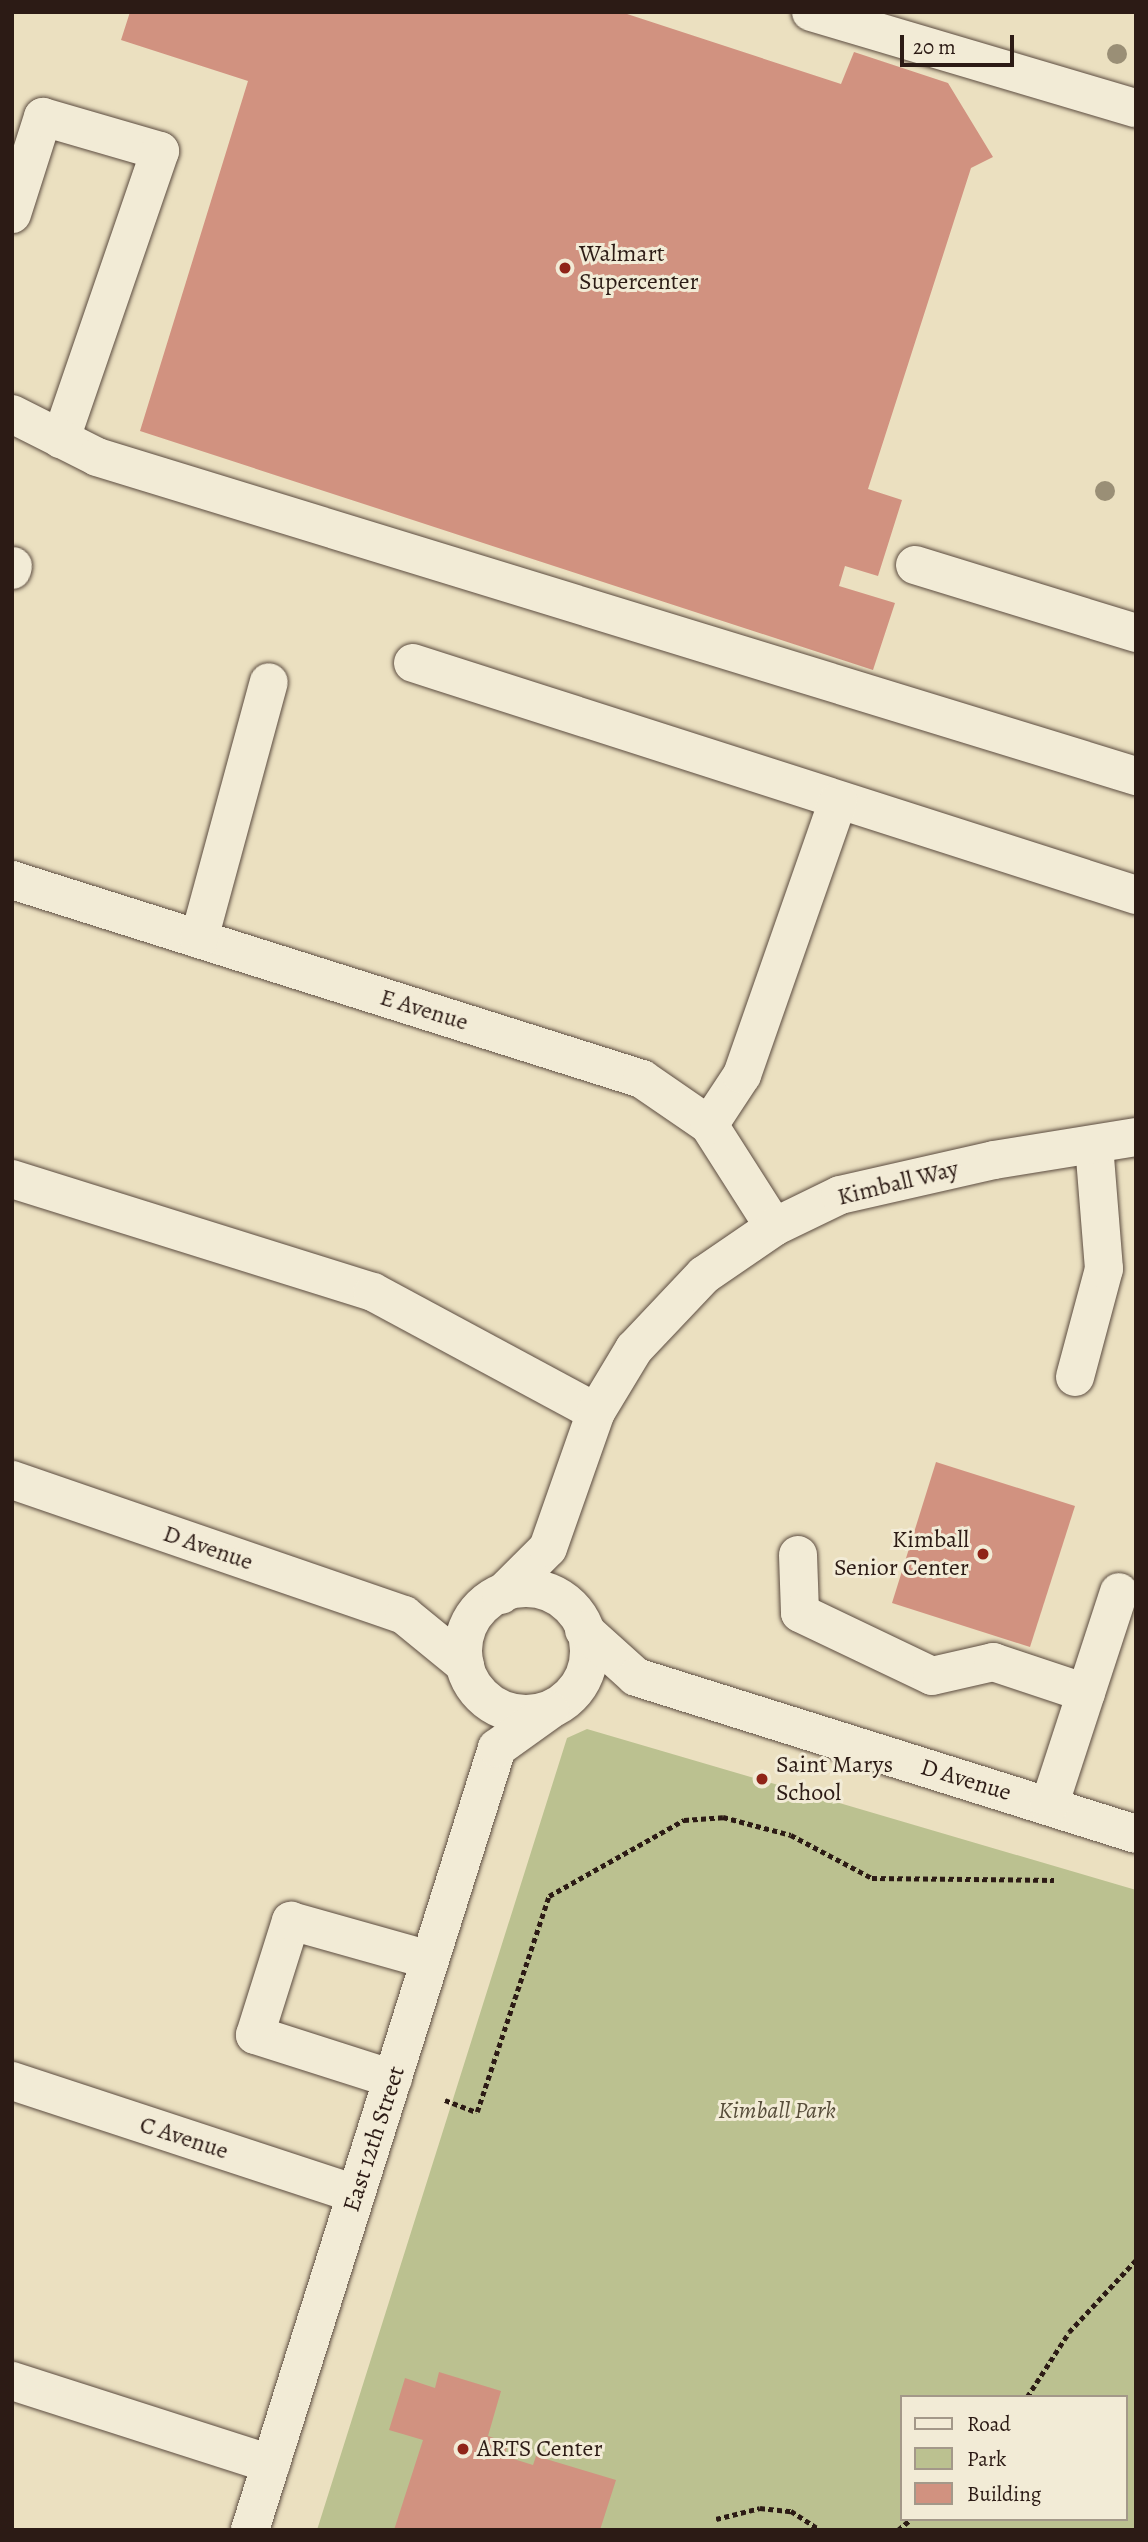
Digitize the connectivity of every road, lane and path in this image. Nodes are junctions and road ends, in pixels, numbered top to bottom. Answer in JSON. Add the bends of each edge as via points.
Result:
{"nodes":[{"id":1,"x":811,"y":12,"type":"edge"},
{"id":2,"x":1136,"y":108,"type":"edge"},
{"id":3,"x":12,"y":214,"type":"edge"},
{"id":4,"x":12,"y":414,"type":"edge"},
{"id":5,"x":61,"y":439,"type":"junction"},
{"id":6,"x":915,"y":565,"type":"dead end"},
{"id":7,"x":1136,"y":633,"type":"edge"},
{"id":8,"x":413,"y":663,"type":"dead end"},
{"id":9,"x":270,"y":682,"type":"dead end"},
{"id":10,"x":1136,"y":776,"type":"edge"},
{"id":11,"x":838,"y":801,"type":"junction"},
{"id":12,"x":12,"y":880,"type":"edge"},
{"id":13,"x":1136,"y":895,"type":"edge"},
{"id":14,"x":199,"y":939,"type":"junction"},
{"id":15,"x":709,"y":1125,"type":"junction"},
{"id":16,"x":1136,"y":1137,"type":"edge"},
{"id":17,"x":1094,"y":1144,"type":"junction"},
{"id":18,"x":12,"y":1180,"type":"edge"},
{"id":19,"x":774,"y":1227,"type":"junction"},
{"id":20,"x":1074,"y":1377,"type":"dead end"},
{"id":21,"x":596,"y":1412,"type":"junction"},
{"id":22,"x":12,"y":1480,"type":"edge"},
{"id":23,"x":544,"y":1552,"type":"junction"},
{"id":24,"x":798,"y":1555,"type":"dead end"},
{"id":25,"x":1119,"y":1592,"type":"dead end"},
{"id":26,"x":492,"y":1601,"type":"junction"},
{"id":27,"x":404,"y":1615,"type":"junction"},
{"id":28,"x":575,"y":1617,"type":"junction"},
{"id":29,"x":470,"y":1677,"type":"junction"},
{"id":30,"x":636,"y":1677,"type":"junction"},
{"id":31,"x":1086,"y":1693,"type":"junction"},
{"id":32,"x":559,"y":1704,"type":"junction"},
{"id":33,"x":501,"y":1745,"type":"junction"},
{"id":34,"x":1049,"y":1806,"type":"junction"},
{"id":35,"x":1136,"y":1834,"type":"edge"},
{"id":36,"x":1054,"y":1880,"type":"dead end"},
{"id":37,"x":430,"y":1960,"type":"junction"},
{"id":38,"x":393,"y":2079,"type":"junction"},
{"id":39,"x":12,"y":2081,"type":"edge"},
{"id":40,"x":446,"y":2100,"type":"dead end"},
{"id":41,"x":356,"y":2194,"type":"junction"},
{"id":42,"x":1136,"y":2260,"type":"edge"},
{"id":43,"x":12,"y":2381,"type":"edge"},
{"id":44,"x":1028,"y":2395,"type":"edge"},
{"id":45,"x":271,"y":2464,"type":"junction"},
{"id":46,"x":716,"y":2519,"type":"dead end"},
{"id":47,"x":250,"y":2530,"type":"edge"},
{"id":48,"x":820,"y":2530,"type":"edge"}],
"edges":[{"from":1,"to":2,"type":"street"},
{"from":3,"to":5,"type":"street","via":[[43,117],[160,151]]},
{"from":4,"to":5,"type":"street"},
{"from":5,"to":10,"type":"street","via":[[110,461]]},
{"from":6,"to":7,"type":"street"},
{"from":8,"to":11,"type":"street"},
{"from":9,"to":14,"type":"street"},
{"from":11,"to":13,"type":"street"},
{"from":11,"to":15,"type":"street","via":[[742,1075]]},
{"from":12,"to":14,"type":"street","name":"E Avenue"},
{"from":14,"to":15,"type":"street","name":"E Avenue","via":[[642,1079]]},
{"from":15,"to":19,"type":"street","name":"E Avenue"},
{"from":16,"to":17,"type":"street","name":"Kimball Way"},
{"from":17,"to":19,"type":"street","name":"Kimball Way","via":[[840,1195]]},
{"from":17,"to":20,"type":"street","via":[[1104,1269]]},
{"from":18,"to":21,"type":"street","via":[[373,1292]]},
{"from":19,"to":21,"type":"street","name":"Kimball Way","via":[[704,1275],[634,1349]]},
{"from":21,"to":23,"type":"street","name":"Kimball Way"},
{"from":22,"to":27,"type":"street","name":"D Avenue"},
{"from":23,"to":26,"type":"street","name":"Kimball Way"},
{"from":23,"to":28,"type":"street"},
{"from":24,"to":31,"type":"street","via":[[800,1613],[932,1676],[993,1662]]},
{"from":25,"to":31,"type":"street"},
{"from":26,"to":27,"type":"street","name":"D Avenue"},
{"from":26,"to":28,"type":"street","via":[[529,1588]]},
{"from":26,"to":29,"type":"street","via":[[466,1631]]},
{"from":27,"to":29,"type":"street","name":"D Avenue"},
{"from":28,"to":30,"type":"street","name":"D Avenue"},
{"from":28,"to":32,"type":"street","via":[[588,1661]]},
{"from":29,"to":32,"type":"street","via":[[509,1712]]},
{"from":29,"to":33,"type":"street"},
{"from":30,"to":32,"type":"street"},
{"from":30,"to":34,"type":"street","name":"D Avenue"},
{"from":31,"to":34,"type":"street"},
{"from":32,"to":33,"type":"street"},
{"from":33,"to":37,"type":"street","name":"East 12th Street"},
{"from":34,"to":35,"type":"street","name":"D Avenue"},
{"from":36,"to":40,"type":"path","via":[[872,1878],[791,1835],[723,1817],[684,1820],[550,1896],[477,2112]]},
{"from":37,"to":38,"type":"street","name":"East 12th Street"},
{"from":37,"to":38,"type":"street","via":[[291,1921],[255,2035]]},
{"from":38,"to":41,"type":"street","name":"East 12th Street"},
{"from":39,"to":41,"type":"street","name":"C Avenue"},
{"from":41,"to":45,"type":"street","name":"East 12th Street"},
{"from":42,"to":44,"type":"path","via":[[1069,2332]]},
{"from":43,"to":45,"type":"street"},
{"from":45,"to":47,"type":"street","name":"East 12th Street"},
{"from":46,"to":48,"type":"path","via":[[760,2508],[790,2511]]}]}
